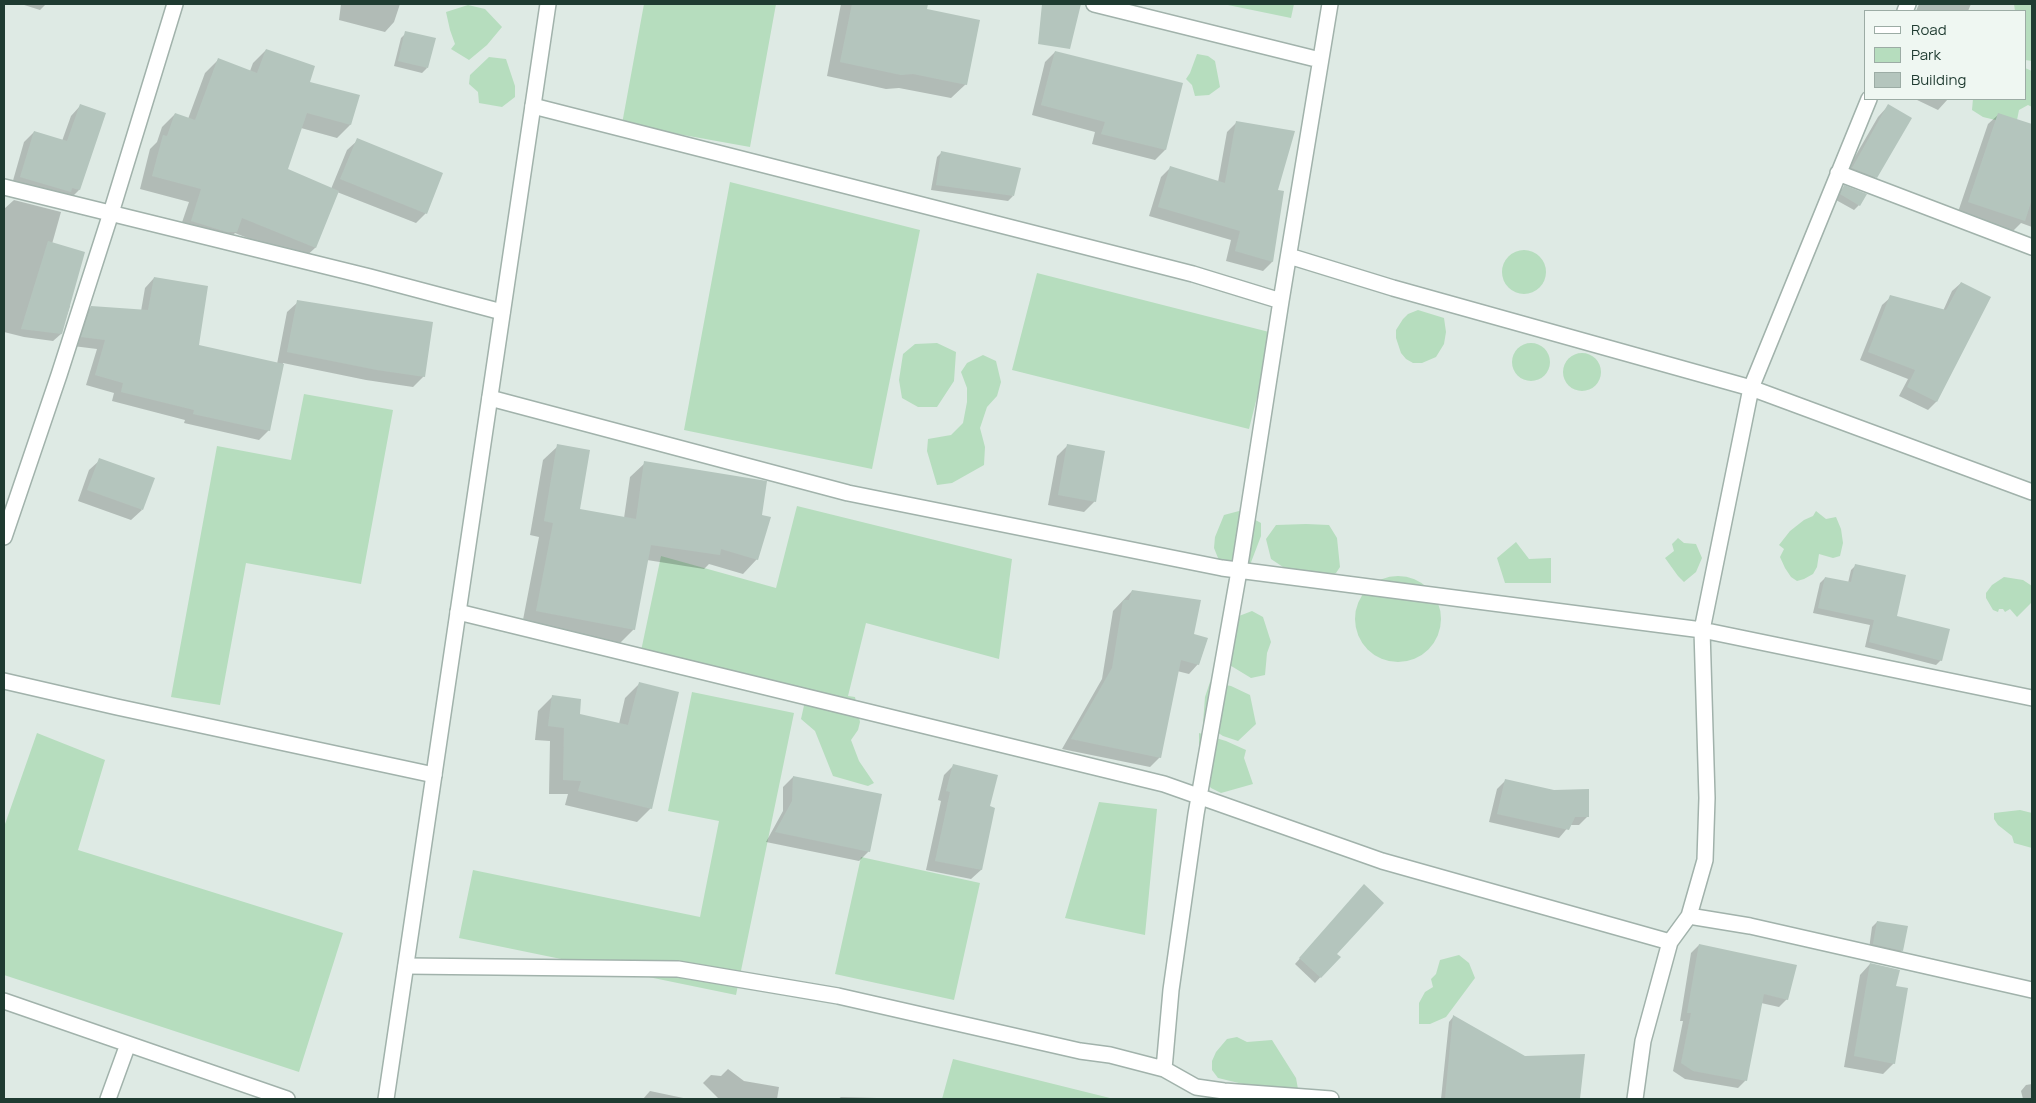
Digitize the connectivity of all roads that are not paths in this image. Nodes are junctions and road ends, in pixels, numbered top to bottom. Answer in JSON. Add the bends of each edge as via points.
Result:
{"nodes":[{"id":1,"x":175,"y":4,"type":"edge"},
{"id":2,"x":548,"y":4,"type":"edge"},
{"id":3,"x":1094,"y":4,"type":"edge"},
{"id":4,"x":1330,"y":4,"type":"edge"},
{"id":5,"x":1320,"y":60,"type":"junction"},
{"id":6,"x":1869,"y":100,"type":"edge"},
{"id":7,"x":533,"y":106,"type":"junction"},
{"id":8,"x":1838,"y":173,"type":"junction"},
{"id":9,"x":4,"y":187,"type":"edge"},
{"id":10,"x":111,"y":213,"type":"junction"},
{"id":11,"x":2032,"y":247,"type":"edge"},
{"id":12,"x":1288,"y":256,"type":"junction"},
{"id":13,"x":1281,"y":301,"type":"junction"},
{"id":14,"x":502,"y":312,"type":"junction"},
{"id":15,"x":1751,"y":388,"type":"junction"},
{"id":16,"x":490,"y":398,"type":"junction"},
{"id":17,"x":2032,"y":492,"type":"edge"},
{"id":18,"x":4,"y":538,"type":"edge"},
{"id":19,"x":1239,"y":571,"type":"junction"},
{"id":20,"x":458,"y":612,"type":"junction"},
{"id":21,"x":1702,"y":630,"type":"junction"},
{"id":22,"x":4,"y":681,"type":"edge"},
{"id":23,"x":2032,"y":698,"type":"edge"},
{"id":24,"x":434,"y":775,"type":"junction"},
{"id":25,"x":1200,"y":796,"type":"junction"},
{"id":26,"x":1689,"y":916,"type":"junction"},
{"id":27,"x":1670,"y":942,"type":"junction"},
{"id":28,"x":406,"y":966,"type":"junction"},
{"id":29,"x":2032,"y":990,"type":"edge"},
{"id":30,"x":4,"y":1001,"type":"edge"},
{"id":31,"x":128,"y":1044,"type":"junction"},
{"id":32,"x":1164,"y":1069,"type":"junction"},
{"id":33,"x":1224,"y":1095,"type":"edge"},
{"id":34,"x":108,"y":1099,"type":"edge"},
{"id":35,"x":287,"y":1099,"type":"edge"},
{"id":36,"x":386,"y":1099,"type":"edge"},
{"id":37,"x":1331,"y":1099,"type":"edge"},
{"id":38,"x":1635,"y":1099,"type":"edge"}],
"edges":[{"from":1,"to":10,"type":"street"},
{"from":2,"to":7,"type":"street"},
{"from":3,"to":5,"type":"street"},
{"from":4,"to":5,"type":"street"},
{"from":5,"to":12,"type":"street"},
{"from":6,"to":8,"type":"street"},
{"from":7,"to":13,"type":"street","via":[[1193,274]]},
{"from":7,"to":14,"type":"street"},
{"from":8,"to":11,"type":"street"},
{"from":8,"to":15,"type":"street"},
{"from":9,"to":10,"type":"street"},
{"from":10,"to":14,"type":"street"},
{"from":10,"to":18,"type":"street"},
{"from":12,"to":13,"type":"street"},
{"from":12,"to":15,"type":"street"},
{"from":13,"to":19,"type":"street"},
{"from":14,"to":16,"type":"street"},
{"from":15,"to":17,"type":"street"},
{"from":15,"to":21,"type":"street"},
{"from":16,"to":19,"type":"street","via":[[848,493]]},
{"from":16,"to":20,"type":"street"},
{"from":19,"to":21,"type":"street"},
{"from":19,"to":25,"type":"street"},
{"from":20,"to":24,"type":"street"},
{"from":20,"to":25,"type":"street","via":[[1164,784]]},
{"from":21,"to":23,"type":"street"},
{"from":21,"to":26,"type":"street","via":[[1707,798],[1705,860]]},
{"from":22,"to":24,"type":"street"},
{"from":24,"to":28,"type":"street"},
{"from":25,"to":27,"type":"street","via":[[1382,861]]},
{"from":25,"to":32,"type":"street","via":[[1171,990]]},
{"from":26,"to":27,"type":"street"},
{"from":26,"to":29,"type":"street","via":[[1750,926]]},
{"from":27,"to":38,"type":"street","via":[[1643,1042]]},
{"from":28,"to":32,"type":"street","via":[[678,969],[838,996]]},
{"from":28,"to":36,"type":"street"},
{"from":30,"to":31,"type":"street"},
{"from":31,"to":34,"type":"street"},
{"from":31,"to":35,"type":"street"},
{"from":32,"to":33,"type":"street","via":[[1196,1087]]},
{"from":33,"to":37,"type":"street"}]}
